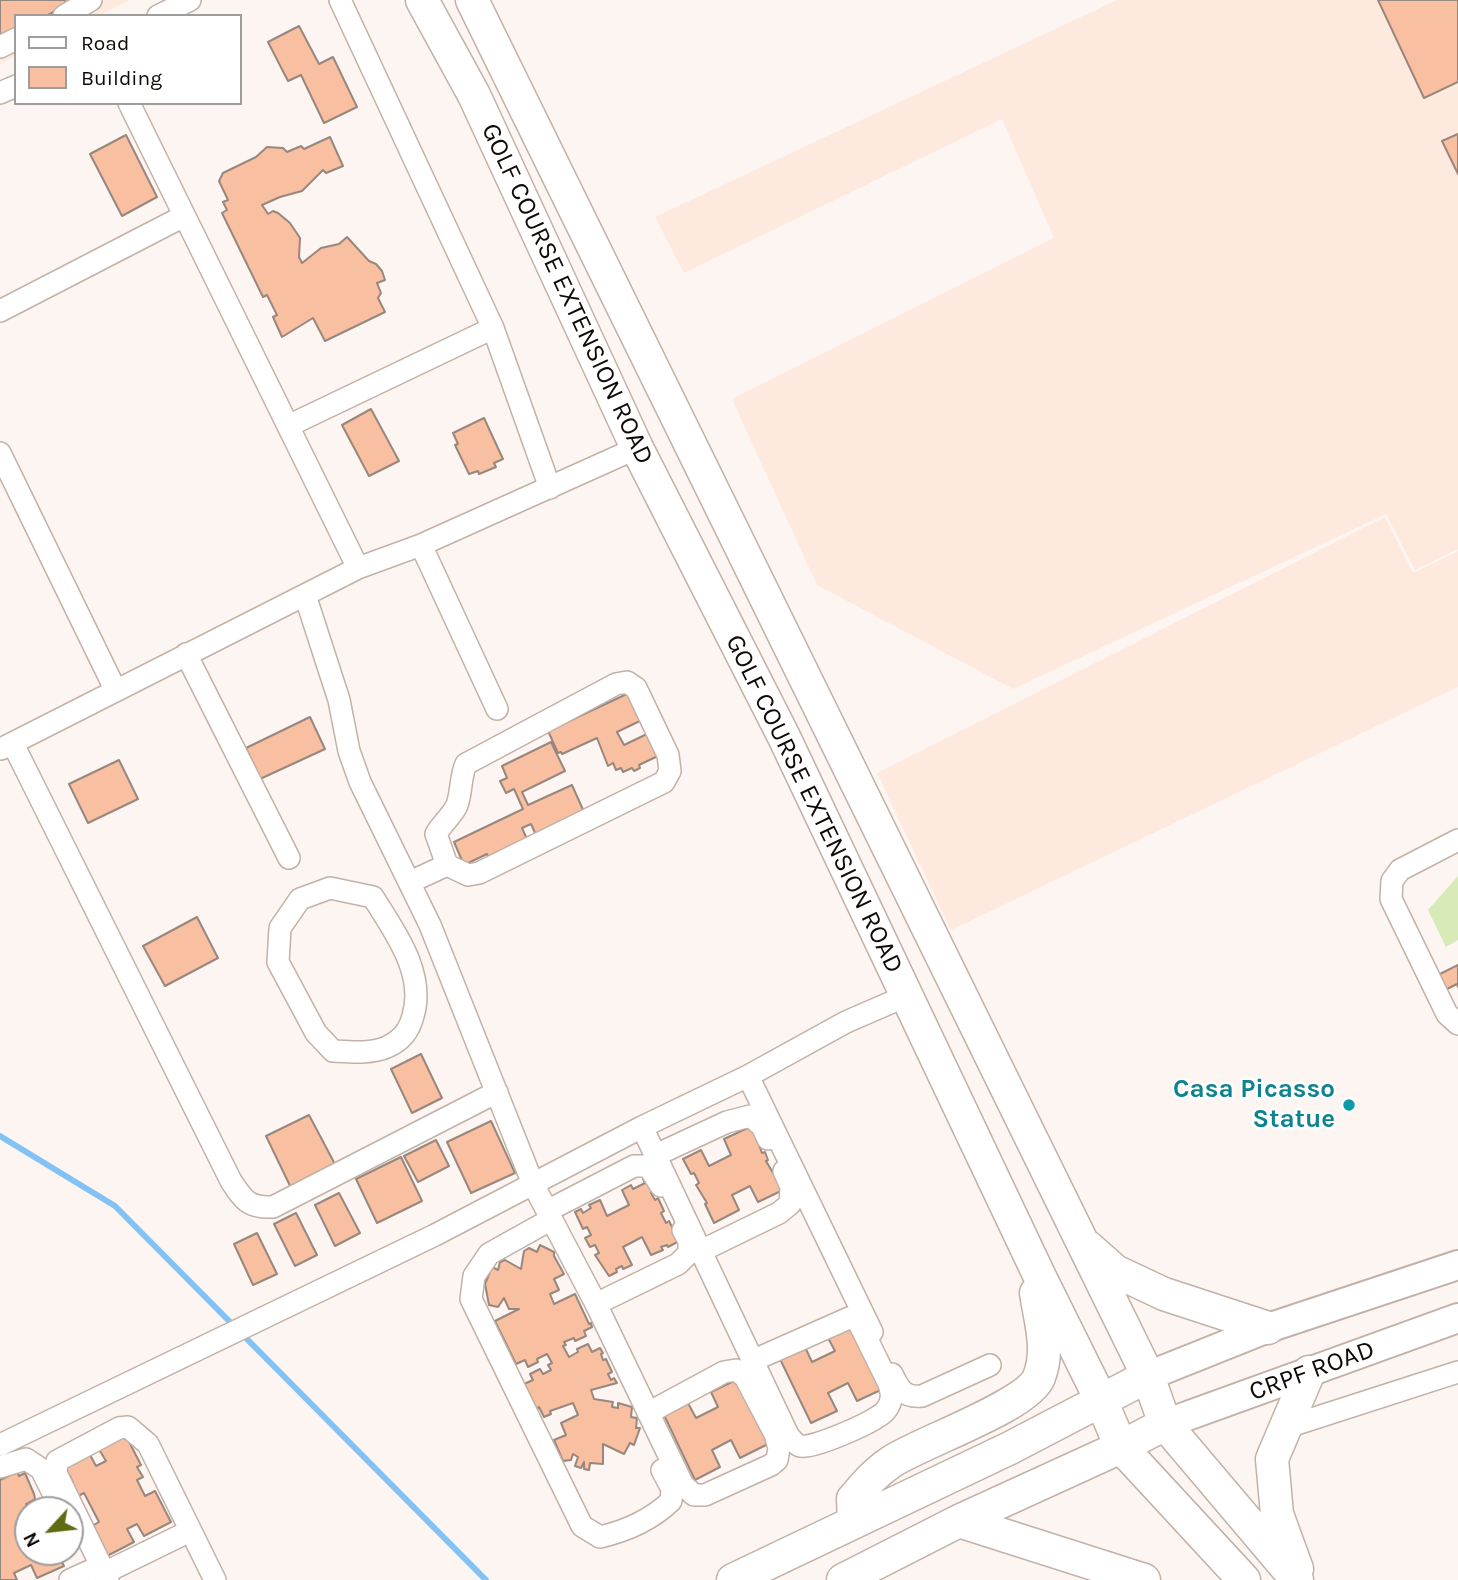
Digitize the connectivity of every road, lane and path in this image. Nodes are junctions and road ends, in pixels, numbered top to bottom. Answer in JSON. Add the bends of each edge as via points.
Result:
{"nodes":[{"id":1,"x":91,"y":0,"type":"edge"},
{"id":2,"x":190,"y":0,"type":"edge"},
{"id":3,"x":340,"y":0,"type":"edge"},
{"id":4,"x":422,"y":0,"type":"edge"},
{"id":5,"x":472,"y":0,"type":"edge"},
{"id":6,"x":67,"y":14,"type":"edge"},
{"id":7,"x":162,"y":14,"type":"edge"},
{"id":8,"x":130,"y":105,"type":"edge"},
{"id":9,"x":184,"y":216,"type":"junction"},
{"id":10,"x":0,"y":311,"type":"edge"},
{"id":11,"x":493,"y":328,"type":"junction"},
{"id":12,"x":288,"y":426,"type":"junction"},
{"id":13,"x":637,"y":447,"type":"junction"},
{"id":14,"x":0,"y":453,"type":"edge"},
{"id":15,"x":550,"y":488,"type":"junction"},
{"id":16,"x":421,"y":545,"type":"junction"},
{"id":17,"x":358,"y":568,"type":"junction"},
{"id":18,"x":305,"y":595,"type":"junction"},
{"id":19,"x":187,"y":653,"type":"junction"},
{"id":20,"x":116,"y":689,"type":"junction"},
{"id":21,"x":497,"y":709,"type":"dead end"},
{"id":22,"x":6,"y":746,"type":"edge"},
{"id":23,"x":1458,"y":839,"type":"edge"},
{"id":24,"x":289,"y":858,"type":"dead end"},
{"id":25,"x":447,"y":865,"type":"junction"},
{"id":26,"x":410,"y":882,"type":"junction"},
{"id":27,"x":430,"y":925,"type":"junction"},
{"id":28,"x":400,"y":940,"type":"junction"},
{"id":29,"x":906,"y":996,"type":"junction"},
{"id":30,"x":1458,"y":1024,"type":"edge"},
{"id":31,"x":748,"y":1076,"type":"junction"},
{"id":32,"x":498,"y":1092,"type":"junction"},
{"id":33,"x":642,"y":1126,"type":"junction"},
{"id":34,"x":656,"y":1155,"type":"junction"},
{"id":35,"x":528,"y":1186,"type":"junction"},
{"id":36,"x":544,"y":1218,"type":"junction"},
{"id":37,"x":1082,"y":1242,"type":"junction"},
{"id":38,"x":701,"y":1251,"type":"junction"},
{"id":39,"x":1458,"y":1265,"type":"edge"},
{"id":40,"x":1040,"y":1277,"type":"junction"},
{"id":41,"x":597,"y":1304,"type":"junction"},
{"id":42,"x":1458,"y":1318,"type":"edge"},
{"id":43,"x":1268,"y":1328,"type":"junction"},
{"id":44,"x":752,"y":1361,"type":"junction"},
{"id":45,"x":990,"y":1366,"type":"dead end"},
{"id":46,"x":1309,"y":1372,"type":"junction"},
{"id":47,"x":1458,"y":1372,"type":"edge"},
{"id":48,"x":1148,"y":1376,"type":"junction"},
{"id":49,"x":1101,"y":1399,"type":"junction"},
{"id":50,"x":72,"y":1411,"type":"junction"},
{"id":51,"x":649,"y":1413,"type":"junction"},
{"id":52,"x":1165,"y":1424,"type":"junction"},
{"id":53,"x":1284,"y":1428,"type":"junction"},
{"id":54,"x":90,"y":1443,"type":"junction"},
{"id":55,"x":0,"y":1445,"type":"edge"},
{"id":56,"x":1121,"y":1447,"type":"junction"},
{"id":57,"x":0,"y":1467,"type":"edge"},
{"id":58,"x":55,"y":1496,"type":"edge"},
{"id":59,"x":959,"y":1521,"type":"junction"},
{"id":60,"x":854,"y":1522,"type":"junction"},
{"id":61,"x":190,"y":1531,"type":"junction"},
{"id":62,"x":84,"y":1550,"type":"edge"},
{"id":63,"x":100,"y":1576,"type":"edge"},
{"id":64,"x":861,"y":1576,"type":"edge"},
{"id":65,"x":70,"y":1580,"type":"edge"},
{"id":66,"x":215,"y":1580,"type":"edge"},
{"id":67,"x":733,"y":1580,"type":"edge"},
{"id":68,"x":1144,"y":1580,"type":"edge"},
{"id":69,"x":1244,"y":1580,"type":"edge"},
{"id":70,"x":1298,"y":1580,"type":"edge"}],
"edges":[{"from":1,"to":6,"type":"street"},
{"from":2,"to":7,"type":"street"},
{"from":3,"to":11,"type":"street"},
{"from":4,"to":13,"type":"main road","name":"GOLF COURSE EXTENSION ROAD","via":[[474,95]]},
{"from":5,"to":37,"type":"main road","name":"GOLF COURSE EXTENSION ROAD"},
{"from":8,"to":9,"type":"street"},
{"from":9,"to":10,"type":"street"},
{"from":9,"to":12,"type":"street"},
{"from":11,"to":12,"type":"street"},
{"from":11,"to":15,"type":"street"},
{"from":12,"to":17,"type":"street"},
{"from":13,"to":15,"type":"street"},
{"from":13,"to":29,"type":"main road","name":"GOLF COURSE EXTENSION ROAD","via":[[784,737]]},
{"from":14,"to":20,"type":"street"},
{"from":15,"to":16,"type":"street"},
{"from":16,"to":17,"type":"street"},
{"from":16,"to":21,"type":"street"},
{"from":17,"to":18,"type":"street"},
{"from":18,"to":19,"type":"street"},
{"from":18,"to":26,"type":"street","via":[[360,782]]},
{"from":19,"to":20,"type":"street"},
{"from":19,"to":24,"type":"street"},
{"from":20,"to":22,"type":"street"},
{"from":22,"to":32,"type":"street","via":[[241,1197],[257,1208],[273,1207]]},
{"from":23,"to":30,"type":"street","via":[[1400,870],[1392,881],[1391,899],[1447,1014]]},
{"from":25,"to":25,"type":"street","via":[[468,875],[479,873],[664,782],[670,771],[668,755],[636,688],[627,682],[615,684],[466,764],[456,808],[436,834]]},
{"from":25,"to":26,"type":"street"},
{"from":26,"to":27,"type":"street"},
{"from":27,"to":28,"type":"street"},
{"from":27,"to":32,"type":"street"},
{"from":28,"to":28,"type":"street","via":[[373,897],[330,888],[300,899],[279,928],[278,962],[316,1033],[333,1051],[387,1047],[408,1032],[416,1006],[414,974]]},
{"from":29,"to":31,"type":"street","via":[[846,1022]]},
{"from":29,"to":40,"type":"main road","name":"GOLF COURSE EXTENSION ROAD"},
{"from":31,"to":33,"type":"street"},
{"from":31,"to":45,"type":"street","via":[[900,1391],[922,1396]]},
{"from":32,"to":35,"type":"street"},
{"from":33,"to":34,"type":"street"},
{"from":33,"to":35,"type":"street"},
{"from":34,"to":38,"type":"street"},
{"from":34,"to":38,"type":"street","via":[[750,1116],[762,1126],[791,1187],[790,1204],[779,1213]]},
{"from":35,"to":36,"type":"street"},
{"from":35,"to":50,"type":"street"},
{"from":36,"to":36,"type":"street","via":[[489,1254],[474,1276],[471,1298],[582,1526],[600,1537],[658,1513],[671,1501],[672,1489]]},
{"from":36,"to":41,"type":"street"},
{"from":36,"to":41,"type":"street","via":[[634,1166],[648,1166],[656,1177],[689,1241],[689,1253],[678,1264]]},
{"from":37,"to":43,"type":"main road","via":[[1115,1270],[1164,1294]]},
{"from":37,"to":48,"type":"main road","name":"GOLF COURSE EXTENSION ROAD"},
{"from":38,"to":44,"type":"street"},
{"from":39,"to":43,"type":"street"},
{"from":40,"to":49,"type":"main road","name":"GOLF COURSE EXTENSION ROAD"},
{"from":40,"to":60,"type":"main road","via":[[1035,1291],[1044,1352],[1034,1386],[1013,1401],[893,1460],[853,1499]]},
{"from":41,"to":51,"type":"street"},
{"from":42,"to":46,"type":"street","name":"CRPF ROAD"},
{"from":43,"to":48,"type":"street"},
{"from":44,"to":44,"type":"street","via":[[788,1435],[802,1447],[818,1445],[885,1413],[891,1402],[889,1384],[858,1321],[849,1318]]},
{"from":46,"to":52,"type":"street","name":"CRPF ROAD"},
{"from":46,"to":53,"type":"main road"},
{"from":47,"to":53,"type":"street"},
{"from":48,"to":49,"type":"main road"},
{"from":48,"to":52,"type":"main road","name":"GOLF COURSE EXTENSION ROAD"},
{"from":49,"to":56,"type":"main road","name":"GOLF COURSE EXTENSION ROAD"},
{"from":49,"to":60,"type":"main road"},
{"from":50,"to":54,"type":"street"},
{"from":50,"to":55,"type":"street"},
{"from":51,"to":51,"type":"street","via":[[724,1372],[736,1370],[745,1377],[775,1434],[777,1460],[705,1495],[694,1495],[683,1485]]},
{"from":52,"to":56,"type":"main road"},
{"from":52,"to":70,"type":"main road","name":"GOLF COURSE EXTENSION ROAD"},
{"from":53,"to":70,"type":"main road","via":[[1272,1459],[1277,1514]]},
{"from":54,"to":61,"type":"street","via":[[119,1428],[135,1431],[148,1444]]},
{"from":54,"to":63,"type":"street","via":[[57,1461],[55,1473]]},
{"from":56,"to":59,"type":"main road"},
{"from":56,"to":69,"type":"main road","name":"GOLF COURSE EXTENSION ROAD"},
{"from":57,"to":58,"type":"street","via":[[26,1459],[41,1469]]},
{"from":59,"to":64,"type":"main road"},
{"from":59,"to":68,"type":"main road"},
{"from":60,"to":67,"type":"main road"},
{"from":61,"to":63,"type":"street"},
{"from":61,"to":66,"type":"street"},
{"from":62,"to":63,"type":"street"},
{"from":63,"to":65,"type":"street"}]}
